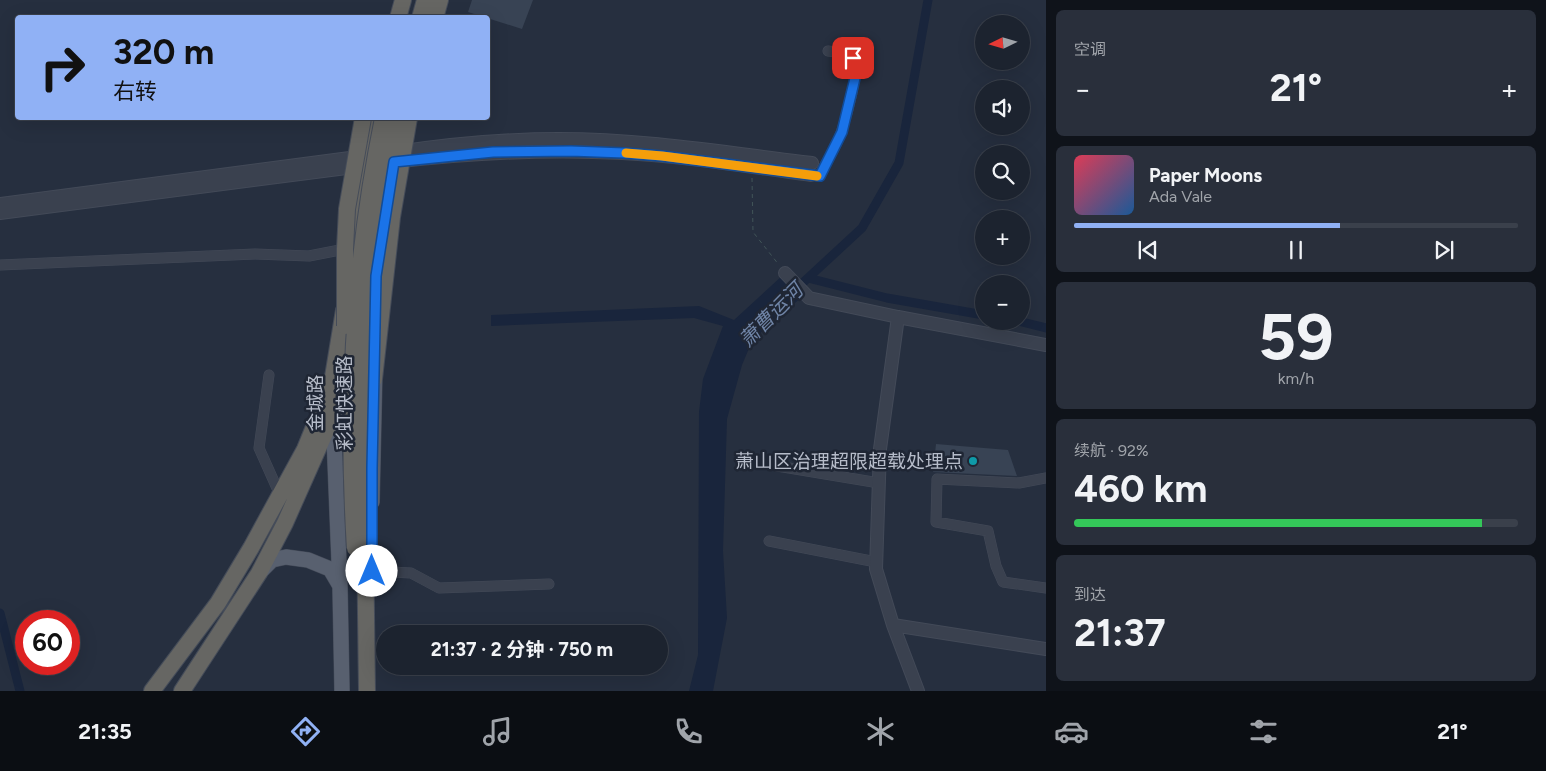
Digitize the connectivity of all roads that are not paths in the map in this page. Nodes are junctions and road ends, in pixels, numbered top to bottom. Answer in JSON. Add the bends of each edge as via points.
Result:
{"nodes":[{"id":1,"x":392,"y":0,"type":"edge"},
{"id":2,"x":404,"y":0,"type":"edge"},
{"id":3,"x":412,"y":0,"type":"edge"},
{"id":4,"x":425,"y":0,"type":"edge"},
{"id":5,"x":433,"y":0,"type":"edge"},
{"id":6,"x":440,"y":0,"type":"edge"},
{"id":7,"x":388,"y":15,"type":"edge"},
{"id":8,"x":399,"y":15,"type":"edge"},
{"id":9,"x":408,"y":15,"type":"edge"},
{"id":10,"x":421,"y":15,"type":"edge"},
{"id":11,"x":429,"y":15,"type":"edge"},
{"id":12,"x":436,"y":15,"type":"edge"},
{"id":13,"x":827,"y":54,"type":"dead end"},
{"id":14,"x":363,"y":120,"type":"edge"},
{"id":15,"x":372,"y":120,"type":"edge"},
{"id":16,"x":383,"y":120,"type":"edge"},
{"id":17,"x":396,"y":120,"type":"edge"},
{"id":18,"x":403,"y":120,"type":"edge"},
{"id":19,"x":409,"y":120,"type":"edge"},
{"id":20,"x":395,"y":157,"type":"junction"},
{"id":21,"x":362,"y":162,"type":"junction"},
{"id":22,"x":812,"y":169,"type":"junction"},
{"id":23,"x":0,"y":204,"type":"edge"},
{"id":24,"x":0,"y":214,"type":"edge"},
{"id":25,"x":345,"y":249,"type":"junction"},
{"id":26,"x":0,"y":265,"type":"edge"},
{"id":27,"x":785,"y":273,"type":"road end"},
{"id":28,"x":376,"y":276,"type":"junction"},
{"id":29,"x":898,"y":317,"type":"junction"},
{"id":30,"x":1046,"y":345,"type":"edge"},
{"id":31,"x":269,"y":375,"type":"dead end"},
{"id":32,"x":332,"y":383,"type":"junction"},
{"id":33,"x":334,"y":415,"type":"junction"},
{"id":34,"x":364,"y":458,"type":"junction"},
{"id":35,"x":777,"y":466,"type":"dead end"},
{"id":36,"x":1046,"y":478,"type":"edge"},
{"id":37,"x":879,"y":483,"type":"junction"},
{"id":38,"x":280,"y":495,"type":"junction"},
{"id":39,"x":352,"y":499,"type":"junction"},
{"id":40,"x":769,"y":541,"type":"dead end"},
{"id":41,"x":876,"y":562,"type":"junction"},
{"id":42,"x":372,"y":571,"type":"junction"},
{"id":43,"x":259,"y":573,"type":"junction"},
{"id":44,"x":548,"y":584,"type":"dead end"},
{"id":45,"x":340,"y":587,"type":"junction"},
{"id":46,"x":1046,"y":588,"type":"edge"},
{"id":47,"x":893,"y":625,"type":"junction"},
{"id":48,"x":1046,"y":648,"type":"edge"},
{"id":49,"x":152,"y":691,"type":"edge"},
{"id":50,"x":182,"y":691,"type":"edge"},
{"id":51,"x":342,"y":691,"type":"edge"},
{"id":52,"x":358,"y":691,"type":"edge"},
{"id":53,"x":368,"y":691,"type":"edge"},
{"id":54,"x":374,"y":691,"type":"edge"},
{"id":55,"x":918,"y":691,"type":"edge"}],
"edges":[{"from":1,"to":7,"type":"highway"},
{"from":2,"to":8,"type":"highway"},
{"from":3,"to":9,"type":"highway"},
{"from":4,"to":10,"type":"highway"},
{"from":5,"to":11,"type":"highway"},
{"from":6,"to":12,"type":"highway"},
{"from":13,"to":22,"type":"street","via":[[847,60],[850,66],[836,130],[819,163]]},
{"from":14,"to":25,"type":"highway","bridge":true,"via":[[347,210]]},
{"from":15,"to":21,"type":"highway","name":"金城路"},
{"from":16,"to":39,"type":"highway","name":"彩虹快速路","bridge":true,"via":[[374,162],[356,307]]},
{"from":17,"to":34,"type":"highway","name":"彩虹快速路","bridge":true,"via":[[372,260],[365,345]]},
{"from":18,"to":20,"type":"highway"},
{"from":19,"to":34,"type":"highway","bridge":true,"via":[[392,217]]},
{"from":20,"to":21,"type":"street"},
{"from":20,"to":22,"type":"street","via":[[571,151],[662,156],[752,168]]},
{"from":20,"to":22,"type":"street","via":[[475,142],[558,139],[630,142]]},
{"from":20,"to":28,"type":"highway"},
{"from":21,"to":23,"type":"street"},
{"from":21,"to":24,"type":"street"},
{"from":21,"to":32,"type":"highway","name":"金城路"},
{"from":25,"to":26,"type":"street","via":[[310,256],[255,254]]},
{"from":25,"to":39,"type":"highway","bridge":true,"via":[[345,412]]},
{"from":27,"to":29,"type":"street","via":[[809,298]]},
{"from":28,"to":33,"type":"highway"},
{"from":28,"to":42,"type":"main road"},
{"from":29,"to":30,"type":"street"},
{"from":29,"to":37,"type":"street","via":[[880,448]]},
{"from":31,"to":38,"type":"street","via":[[259,448]]},
{"from":32,"to":33,"type":"main road","name":"金城路"},
{"from":32,"to":38,"type":"highway","via":[[305,449]]},
{"from":33,"to":43,"type":"highway"},
{"from":33,"to":45,"type":"main road","name":"金城路"},
{"from":34,"to":53,"type":"highway","name":"彩虹快速路","bridge":true},
{"from":35,"to":37,"type":"street"},
{"from":36,"to":46,"type":"street","via":[[1019,482],[936,479],[936,522],[988,531],[1003,582]]},
{"from":37,"to":41,"type":"street"},
{"from":38,"to":49,"type":"highway","via":[[218,604]]},
{"from":39,"to":52,"type":"highway","name":"彩虹快速路","bridge":true},
{"from":40,"to":41,"type":"street"},
{"from":41,"to":47,"type":"street"},
{"from":42,"to":44,"type":"street","via":[[410,573],[438,588]]},
{"from":42,"to":54,"type":"main road"},
{"from":43,"to":45,"type":"main road","via":[[272,560],[286,557],[308,560],[330,569]]},
{"from":43,"to":50,"type":"highway"},
{"from":45,"to":51,"type":"main road","name":"金城路"},
{"from":47,"to":48,"type":"street"},
{"from":47,"to":55,"type":"street"}]}
